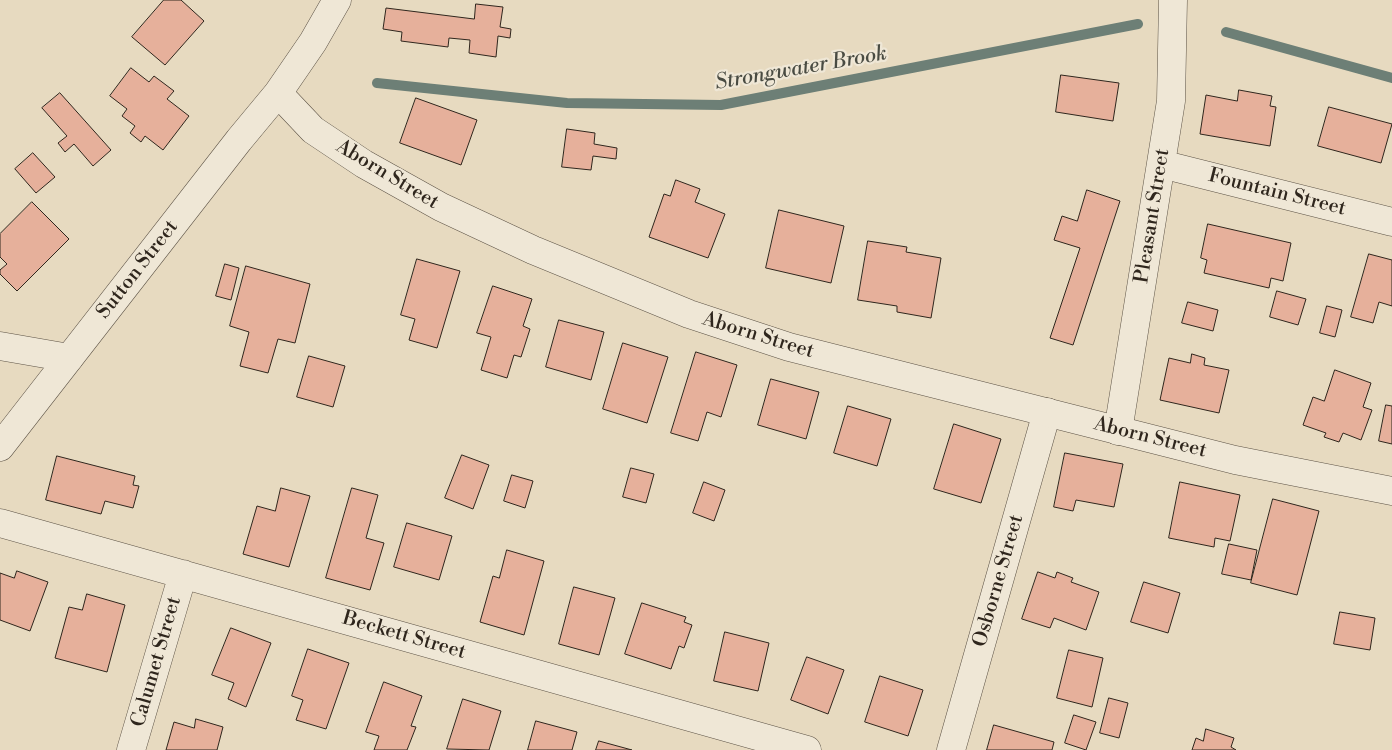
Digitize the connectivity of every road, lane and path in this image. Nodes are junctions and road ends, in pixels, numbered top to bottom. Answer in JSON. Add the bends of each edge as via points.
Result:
{"nodes":[{"id":1,"x":337,"y":0,"type":"edge"},
{"id":2,"x":1173,"y":0,"type":"edge"},
{"id":3,"x":278,"y":93,"type":"junction"},
{"id":4,"x":1161,"y":164,"type":"junction"},
{"id":5,"x":1392,"y":222,"type":"edge"},
{"id":6,"x":0,"y":346,"type":"edge"},
{"id":7,"x":69,"y":358,"type":"junction"},
{"id":8,"x":1047,"y":412,"type":"junction"},
{"id":9,"x":1118,"y":431,"type":"junction"},
{"id":10,"x":0,"y":448,"type":"edge"},
{"id":11,"x":1392,"y":492,"type":"edge"},
{"id":12,"x":0,"y":523,"type":"edge"},
{"id":13,"x":183,"y":574,"type":"junction"},
{"id":14,"x":131,"y":750,"type":"edge"},
{"id":15,"x":808,"y":750,"type":"edge"},
{"id":16,"x":951,"y":750,"type":"edge"}],
"edges":[{"from":1,"to":3,"type":"street"},
{"from":2,"to":4,"type":"street","name":"Pleasant Street","via":[[1171,101]]},
{"from":3,"to":7,"type":"street","name":"Sutton Street"},
{"from":3,"to":8,"type":"street","name":"Aborn Street","via":[[313,130],[364,164],[441,207],[613,284],[689,314],[789,347]]},
{"from":4,"to":5,"type":"street","name":"Fountain Street"},
{"from":4,"to":9,"type":"street","name":"Pleasant Street"},
{"from":6,"to":7,"type":"street"},
{"from":7,"to":10,"type":"street","name":"Sutton Street"},
{"from":8,"to":9,"type":"street","name":"Aborn Street"},
{"from":8,"to":16,"type":"street","name":"Osborne Street"},
{"from":9,"to":11,"type":"street","name":"Aborn Street","via":[[1235,460]]},
{"from":12,"to":13,"type":"street","name":"Beckett Street"},
{"from":13,"to":14,"type":"street","name":"Calumet Street"},
{"from":13,"to":15,"type":"street","name":"Beckett Street"}]}
